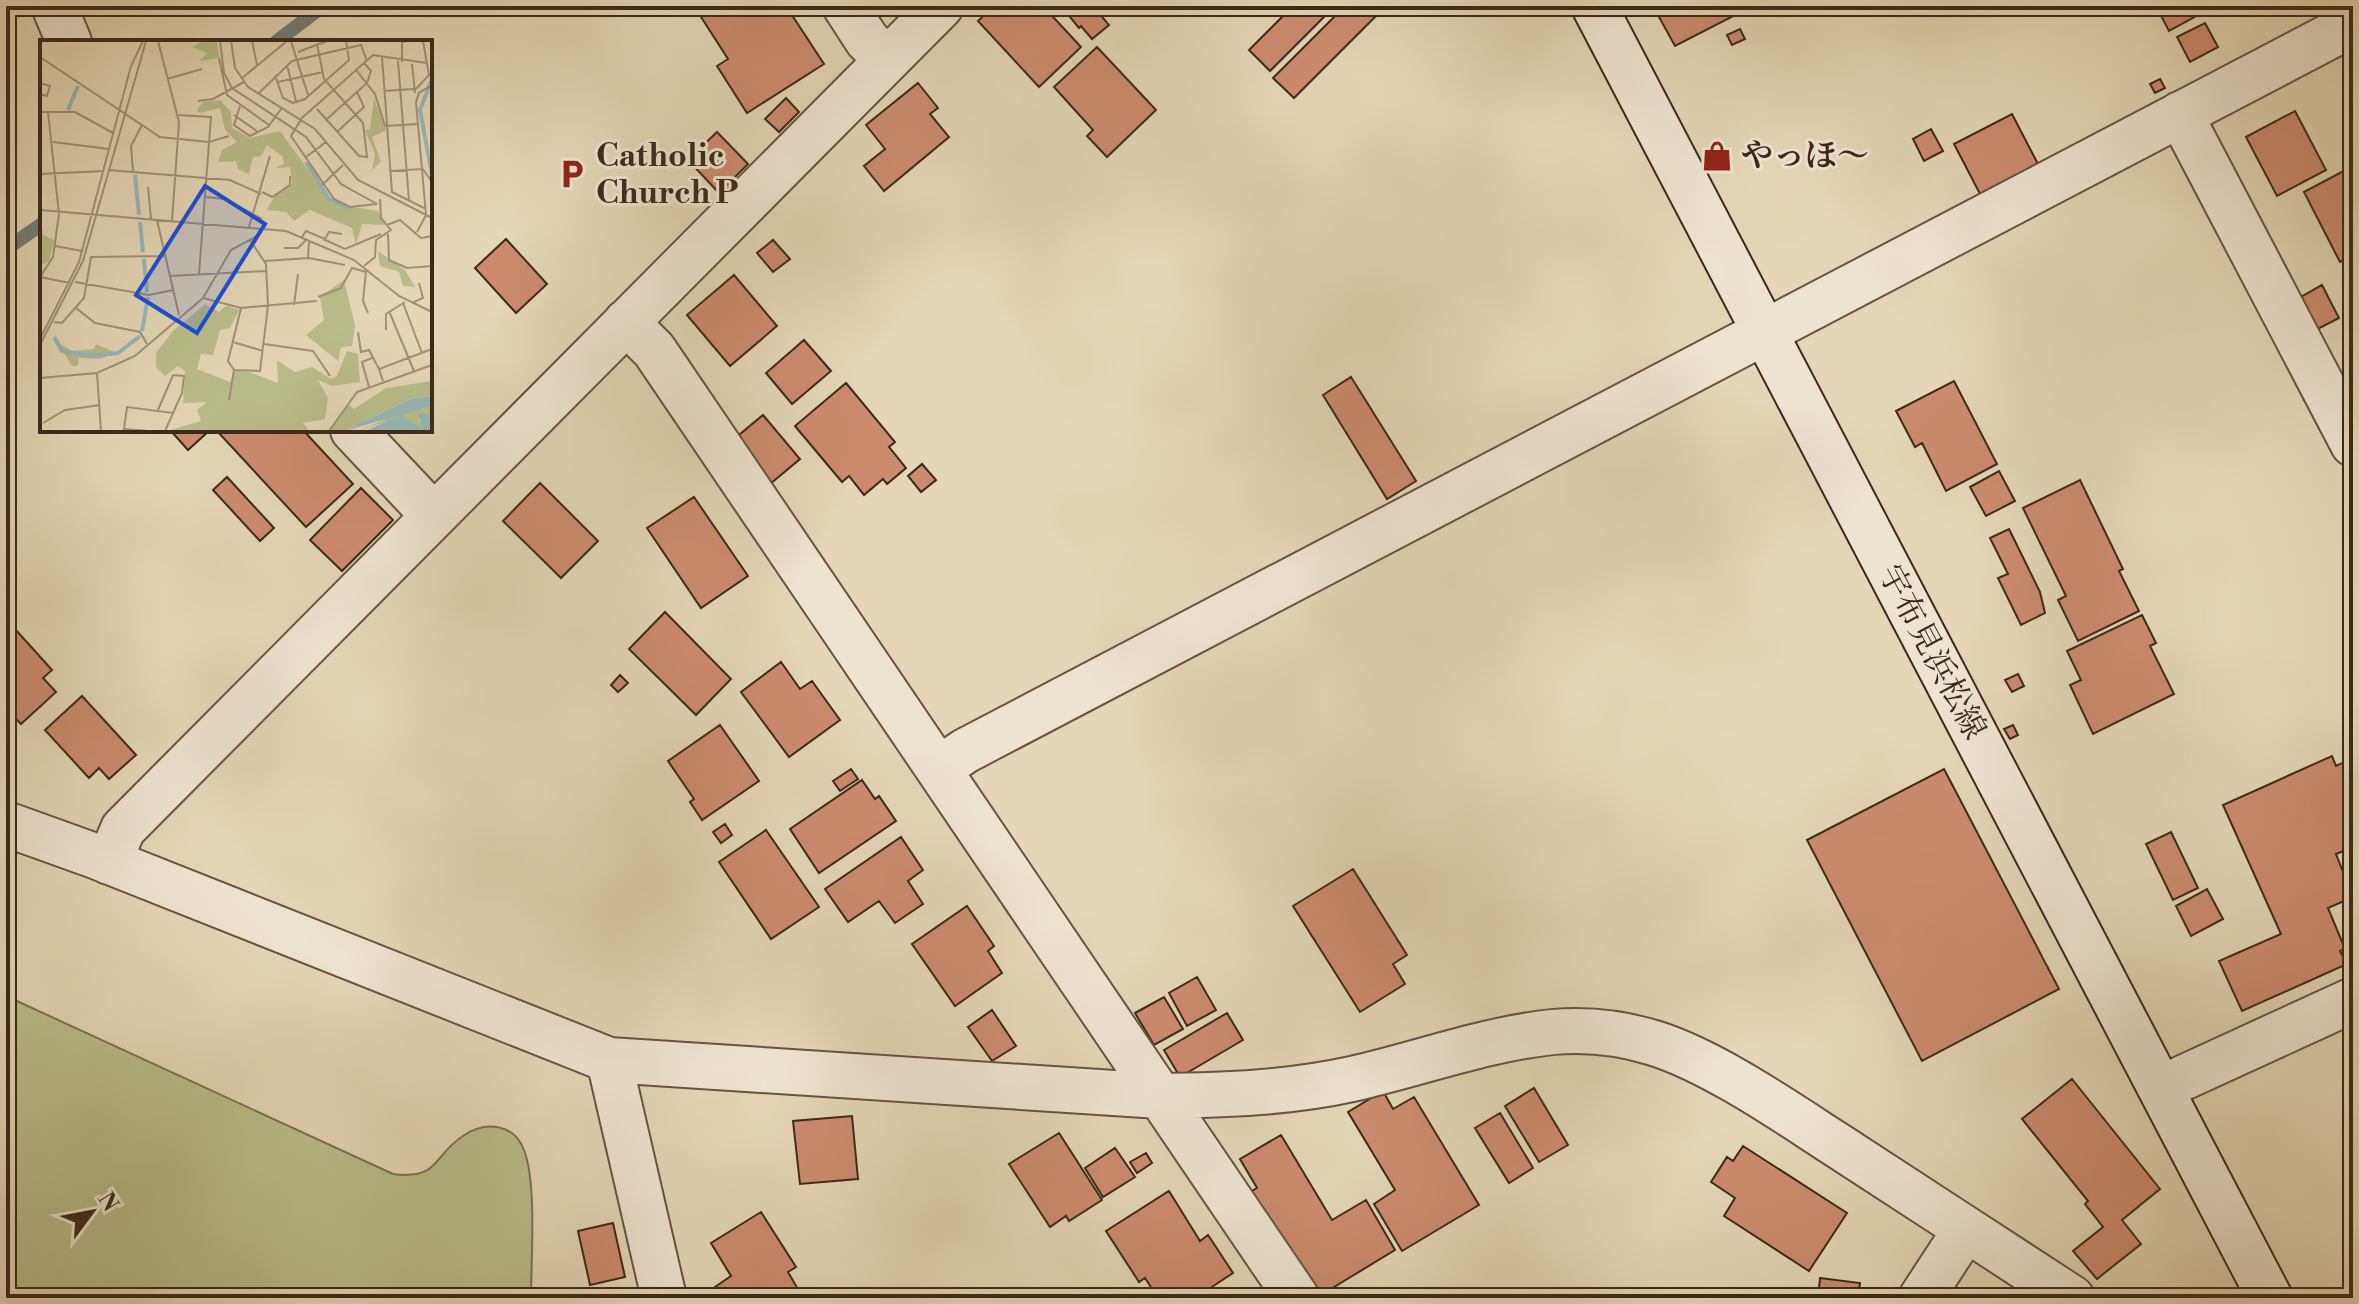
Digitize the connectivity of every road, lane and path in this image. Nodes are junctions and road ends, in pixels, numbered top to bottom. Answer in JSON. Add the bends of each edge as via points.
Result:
{"nodes":[{"id":1,"x":54,"y":6,"type":"edge"},
{"id":2,"x":845,"y":6,"type":"edge"},
{"id":3,"x":941,"y":6,"type":"edge"},
{"id":4,"x":1594,"y":6,"type":"edge"},
{"id":5,"x":2353,"y":24,"type":"edge"},
{"id":6,"x":68,"y":40,"type":"edge"},
{"id":7,"x":887,"y":60,"type":"junction"},
{"id":8,"x":2180,"y":114,"type":"junction"},
{"id":9,"x":626,"y":322,"type":"junction"},
{"id":10,"x":1764,"y":332,"type":"junction"},
{"id":11,"x":355,"y":432,"type":"edge"},
{"id":12,"x":2353,"y":444,"type":"edge"},
{"id":13,"x":434,"y":516,"type":"junction"},
{"id":14,"x":939,"y":769,"type":"junction"},
{"id":15,"x":6,"y":824,"type":"edge"},
{"id":16,"x":109,"y":862,"type":"junction"},
{"id":17,"x":2353,"y":1000,"type":"edge"},
{"id":18,"x":609,"y":1060,"type":"junction"},
{"id":19,"x":2161,"y":1088,"type":"junction"},
{"id":20,"x":1160,"y":1096,"type":"junction"},
{"id":21,"x":1966,"y":1229,"type":"junction"},
{"id":22,"x":2267,"y":1297,"type":"edge"},
{"id":23,"x":664,"y":1298,"type":"edge"},
{"id":24,"x":1297,"y":1298,"type":"edge"},
{"id":25,"x":1921,"y":1298,"type":"edge"},
{"id":26,"x":2072,"y":1298,"type":"edge"}],
"edges":[{"from":1,"to":6,"type":"street"},
{"from":2,"to":7,"type":"street"},
{"from":3,"to":7,"type":"street"},
{"from":4,"to":10,"type":"street","name":"宇布見浜松線"},
{"from":5,"to":8,"type":"street"},
{"from":7,"to":9,"type":"street"},
{"from":8,"to":10,"type":"street"},
{"from":8,"to":12,"type":"street"},
{"from":9,"to":13,"type":"street"},
{"from":9,"to":14,"type":"street","via":[[654,350]]},
{"from":10,"to":14,"type":"street"},
{"from":10,"to":19,"type":"street","name":"宇布見浜松線"},
{"from":11,"to":13,"type":"street"},
{"from":13,"to":16,"type":"street","via":[[123,829]]},
{"from":14,"to":20,"type":"street"},
{"from":15,"to":16,"type":"street"},
{"from":16,"to":18,"type":"street"},
{"from":17,"to":19,"type":"street"},
{"from":18,"to":20,"type":"street"},
{"from":18,"to":23,"type":"street"},
{"from":19,"to":22,"type":"street","name":"宇布見浜松線"},
{"from":20,"to":21,"type":"street","via":[[1301,1089],[1554,1032],[1622,1036],[1655,1043],[1716,1072]]},
{"from":20,"to":24,"type":"street"},
{"from":21,"to":25,"type":"street"},
{"from":21,"to":26,"type":"street"}]}
